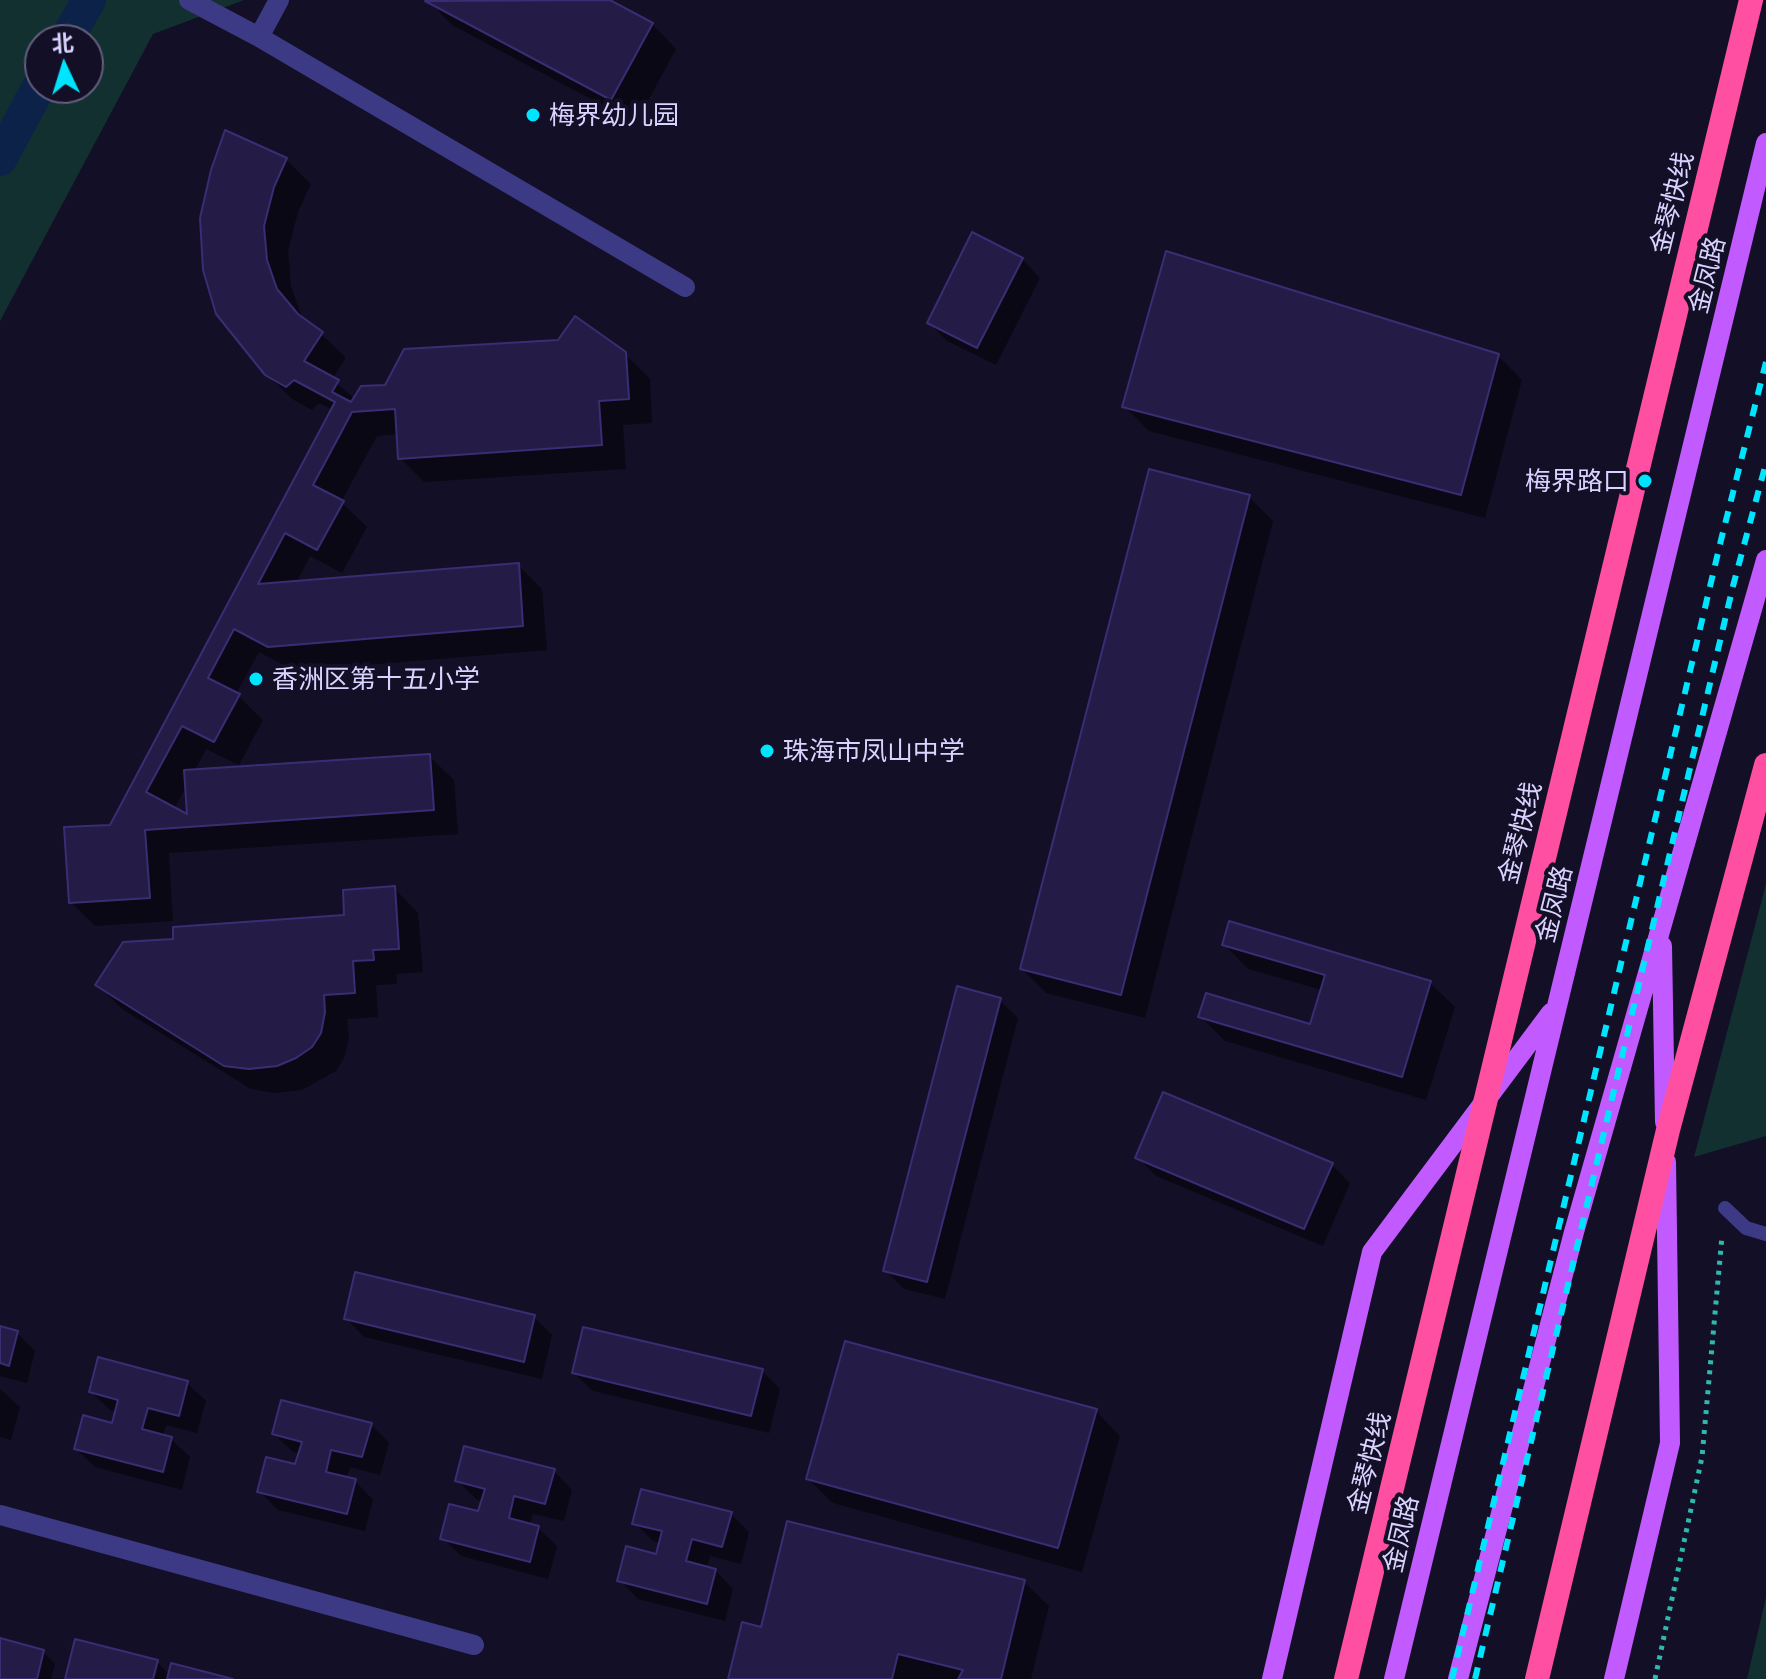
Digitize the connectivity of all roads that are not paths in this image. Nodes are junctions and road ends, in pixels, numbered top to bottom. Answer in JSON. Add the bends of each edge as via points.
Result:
{"nodes":[{"id":1,"x":189,"y":0,"type":"edge"},
{"id":2,"x":279,"y":0,"type":"edge"},
{"id":3,"x":1751,"y":0,"type":"edge"},
{"id":4,"x":259,"y":37,"type":"junction"},
{"id":5,"x":1766,"y":143,"type":"edge"},
{"id":6,"x":685,"y":287,"type":"dead end"},
{"id":7,"x":1766,"y":560,"type":"edge"},
{"id":8,"x":1766,"y":765,"type":"edge"},
{"id":9,"x":1662,"y":923,"type":"junction"},
{"id":10,"x":1555,"y":1006,"type":"junction"},
{"id":11,"x":1725,"y":1208,"type":"dead end"},
{"id":12,"x":1766,"y":1234,"type":"edge"},
{"id":13,"x":0,"y":1515,"type":"edge"},
{"id":14,"x":474,"y":1645,"type":"dead end"},
{"id":15,"x":1272,"y":1679,"type":"edge"},
{"id":16,"x":1346,"y":1679,"type":"edge"},
{"id":17,"x":1394,"y":1679,"type":"edge"},
{"id":18,"x":1458,"y":1679,"type":"edge"},
{"id":19,"x":1537,"y":1679,"type":"edge"},
{"id":20,"x":1614,"y":1679,"type":"edge"}],
"edges":[{"from":1,"to":4,"type":"street"},
{"from":2,"to":4,"type":"street"},
{"from":3,"to":16,"type":"highway","name":"金琴快线"},
{"from":4,"to":6,"type":"street"},
{"from":5,"to":10,"type":"main road","name":"金凤路"},
{"from":7,"to":9,"type":"main road"},
{"from":8,"to":19,"type":"highway","via":[[1668,1130]]},
{"from":9,"to":18,"type":"main road","via":[[1574,1232]]},
{"from":9,"to":20,"type":"main road","via":[[1670,1443]]},
{"from":10,"to":15,"type":"main road","via":[[1372,1252]]},
{"from":10,"to":17,"type":"main road","name":"金凤路"},
{"from":11,"to":12,"type":"lane","via":[[1746,1228]]},
{"from":13,"to":14,"type":"street"}]}
